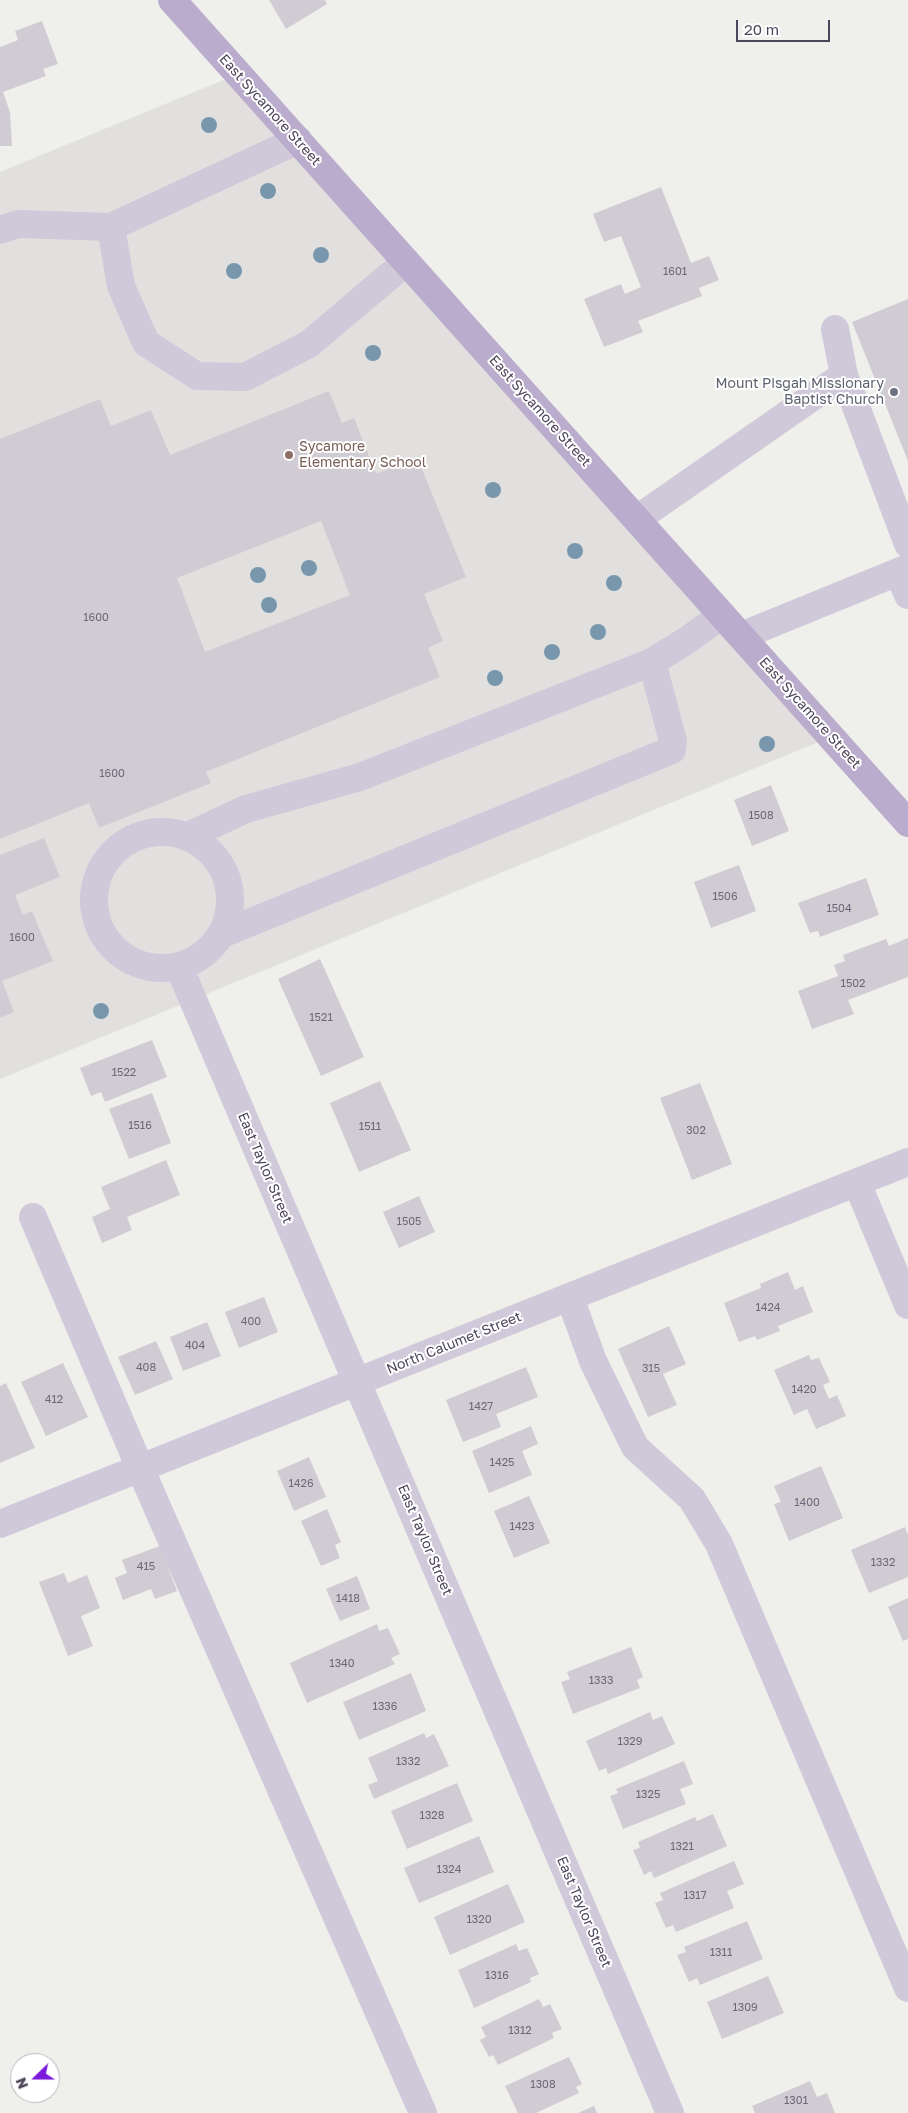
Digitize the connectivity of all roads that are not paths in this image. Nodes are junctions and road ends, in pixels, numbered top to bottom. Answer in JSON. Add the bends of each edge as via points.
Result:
{"nodes":[{"id":1,"x":172,"y":0,"type":"edge"},
{"id":2,"x":298,"y":140,"type":"junction"},
{"id":3,"x":111,"y":227,"type":"junction"},
{"id":4,"x":0,"y":230,"type":"edge"},
{"id":5,"x":406,"y":262,"type":"junction"},
{"id":6,"x":835,"y":329,"type":"dead end"},
{"id":7,"x":844,"y":375,"type":"junction"},
{"id":8,"x":637,"y":519,"type":"junction"},
{"id":9,"x":908,"y":544,"type":"edge"},
{"id":10,"x":905,"y":578,"type":"edge"},
{"id":11,"x":722,"y":615,"type":"junction"},
{"id":12,"x":741,"y":636,"type":"junction"},
{"id":13,"x":652,"y":662,"type":"junction"},
{"id":14,"x":908,"y":823,"type":"edge"},
{"id":15,"x":188,"y":836,"type":"junction"},
{"id":16,"x":222,"y":934,"type":"junction"},
{"id":17,"x":179,"y":967,"type":"junction"},
{"id":18,"x":908,"y":1162,"type":"edge"},
{"id":19,"x":857,"y":1183,"type":"junction"},
{"id":20,"x":33,"y":1217,"type":"dead end"},
{"id":21,"x":570,"y":1298,"type":"junction"},
{"id":22,"x":908,"y":1305,"type":"edge"},
{"id":23,"x":357,"y":1381,"type":"junction"},
{"id":24,"x":140,"y":1468,"type":"junction"},
{"id":25,"x":0,"y":1524,"type":"edge"},
{"id":26,"x":908,"y":1988,"type":"edge"},
{"id":27,"x":423,"y":2113,"type":"edge"},
{"id":28,"x":670,"y":2113,"type":"edge"}],
"edges":[{"from":1,"to":2,"type":"main road","name":"East Sycamore Street"},
{"from":2,"to":3,"type":"street"},
{"from":2,"to":5,"type":"main road","name":"East Sycamore Street"},
{"from":3,"to":4,"type":"street","via":[[18,224]]},
{"from":3,"to":5,"type":"street","via":[[122,286],[146,343],[198,376],[245,377],[309,344]]},
{"from":5,"to":8,"type":"main road","name":"East Sycamore Street"},
{"from":6,"to":7,"type":"street"},
{"from":7,"to":8,"type":"street"},
{"from":7,"to":9,"type":"street"},
{"from":8,"to":11,"type":"main road","name":"East Sycamore Street"},
{"from":10,"to":12,"type":"street"},
{"from":11,"to":12,"type":"main road","name":"East Sycamore Street"},
{"from":11,"to":13,"type":"street"},
{"from":12,"to":14,"type":"main road","name":"East Sycamore Street"},
{"from":13,"to":15,"type":"street","via":[[360,776],[246,809]]},
{"from":13,"to":16,"type":"street","via":[[674,741],[672,750]]},
{"from":15,"to":16,"type":"street","via":[[208,849],[223,867],[230,889],[230,912]]},
{"from":15,"to":17,"type":"street","via":[[165,831],[142,834],[121,844],[104,862],[94,891],[93,907],[100,930],[113,949],[140,965],[156,969]]},
{"from":16,"to":17,"type":"street","via":[[211,949]]},
{"from":17,"to":23,"type":"street","name":"East Taylor Street"},
{"from":18,"to":19,"type":"street","name":"North Calumet Street"},
{"from":19,"to":21,"type":"street","name":"North Calumet Street"},
{"from":19,"to":22,"type":"street"},
{"from":20,"to":24,"type":"street"},
{"from":21,"to":23,"type":"street","name":"North Calumet Street"},
{"from":21,"to":26,"type":"street","via":[[593,1361],[635,1447],[692,1499],[719,1544]]},
{"from":23,"to":24,"type":"street","name":"North Calumet Street"},
{"from":23,"to":28,"type":"street","name":"East Taylor Street"},
{"from":24,"to":25,"type":"street","name":"North Calumet Street"},
{"from":24,"to":27,"type":"street"}]}
